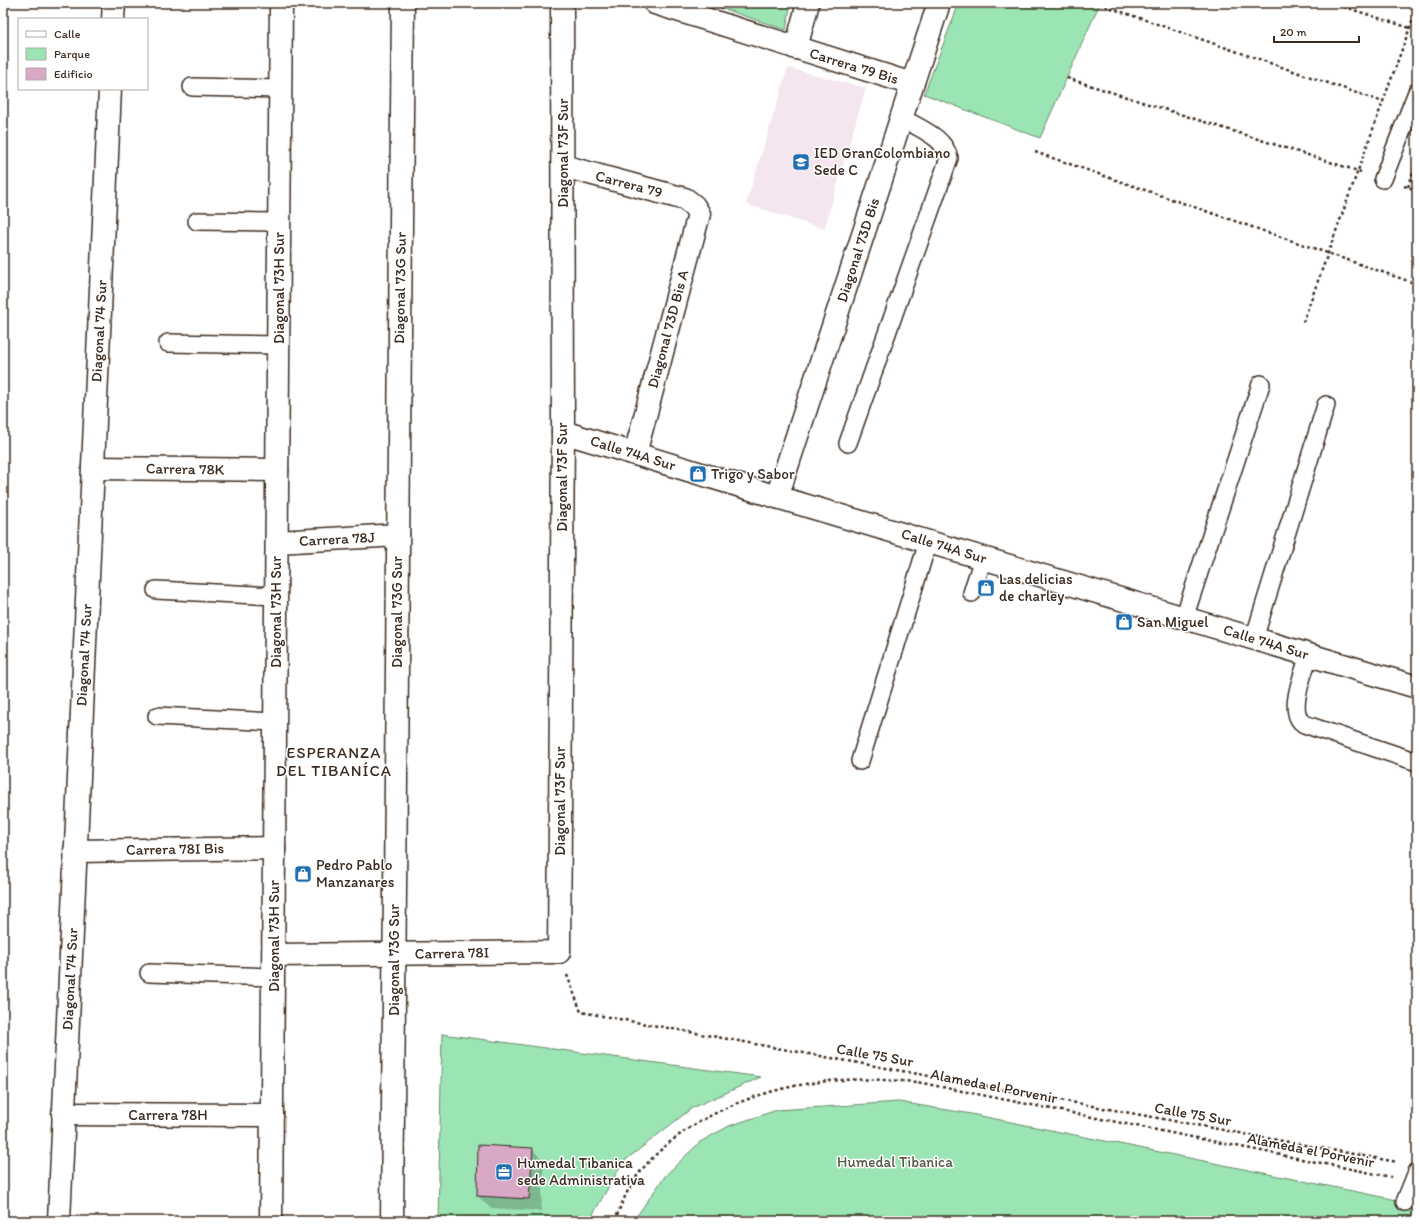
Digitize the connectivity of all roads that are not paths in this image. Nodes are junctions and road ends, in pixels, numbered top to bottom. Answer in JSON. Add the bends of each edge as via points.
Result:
{"nodes":[{"id":1,"x":114,"y":3,"type":"edge"},
{"id":2,"x":281,"y":3,"type":"edge"},
{"id":3,"x":403,"y":3,"type":"edge"},
{"id":4,"x":562,"y":3,"type":"edge"},
{"id":5,"x":654,"y":3,"type":"edge"},
{"id":6,"x":808,"y":3,"type":"edge"},
{"id":7,"x":939,"y":3,"type":"edge"},
{"id":8,"x":113,"y":18,"type":"edge"},
{"id":9,"x":796,"y":48,"type":"junction"},
{"id":10,"x":912,"y":84,"type":"junction"},
{"id":11,"x":192,"y":87,"type":"dead end"},
{"id":12,"x":280,"y":89,"type":"junction"},
{"id":13,"x":110,"y":90,"type":"edge"},
{"id":14,"x":1417,"y":92,"type":"edge"},
{"id":15,"x":901,"y":117,"type":"junction"},
{"id":16,"x":563,"y":166,"type":"junction"},
{"id":17,"x":1383,"y":179,"type":"road end"},
{"id":18,"x":694,"y":206,"type":"joint"},
{"id":19,"x":197,"y":221,"type":"dead end"},
{"id":20,"x":279,"y":222,"type":"junction"},
{"id":21,"x":168,"y":344,"type":"dead end"},
{"id":22,"x":278,"y":345,"type":"junction"},
{"id":23,"x":1261,"y":384,"type":"dead end"},
{"id":24,"x":1326,"y":405,"type":"dead end"},
{"id":25,"x":563,"y":432,"type":"junction"},
{"id":26,"x":848,"y":443,"type":"dead end"},
{"id":27,"x":635,"y":454,"type":"junction"},
{"id":28,"x":93,"y":468,"type":"junction"},
{"id":29,"x":277,"y":470,"type":"junction"},
{"id":30,"x":777,"y":496,"type":"junction"},
{"id":31,"x":398,"y":535,"type":"junction"},
{"id":32,"x":277,"y":542,"type":"junction"},
{"id":33,"x":928,"y":542,"type":"junction"},
{"id":34,"x":983,"y":558,"type":"junction"},
{"id":35,"x":156,"y":590,"type":"dead end"},
{"id":36,"x":972,"y":593,"type":"dead end"},
{"id":37,"x":276,"y":596,"type":"junction"},
{"id":38,"x":1184,"y":618,"type":"junction"},
{"id":39,"x":1254,"y":639,"type":"junction"},
{"id":40,"x":1309,"y":655,"type":"junction"},
{"id":41,"x":1417,"y":687,"type":"edge"},
{"id":42,"x":157,"y":716,"type":"dead end"},
{"id":43,"x":275,"y":722,"type":"junction"},
{"id":44,"x":860,"y":761,"type":"dead end"},
{"id":45,"x":1417,"y":762,"type":"edge"},
{"id":46,"x":274,"y":848,"type":"junction"},
{"id":47,"x":75,"y":851,"type":"junction"},
{"id":48,"x":558,"y":952,"type":"joint"},
{"id":49,"x":394,"y":954,"type":"junction"},
{"id":50,"x":273,"y":966,"type":"junction"},
{"id":51,"x":149,"y":973,"type":"dead end"},
{"id":52,"x":64,"y":1114,"type":"junction"},
{"id":53,"x":272,"y":1115,"type":"junction"},
{"id":54,"x":1415,"y":1177,"type":"edge"},
{"id":55,"x":1405,"y":1202,"type":"dead end"},
{"id":56,"x":59,"y":1221,"type":"edge"},
{"id":57,"x":271,"y":1221,"type":"edge"},
{"id":58,"x":392,"y":1221,"type":"edge"}],
"edges":[{"from":1,"to":8,"type":"street"},
{"from":2,"to":12,"type":"street","name":"Diagonal 73H Sur"},
{"from":3,"to":31,"type":"street","name":"Diagonal 73G Sur"},
{"from":4,"to":16,"type":"street","name":"Diagonal 73F Sur"},
{"from":5,"to":9,"type":"street","name":"Carrera 79 Bis"},
{"from":6,"to":9,"type":"street","name":"Carrera 79 Bis"},
{"from":7,"to":10,"type":"street","name":"Diagonal 73D Bis"},
{"from":9,"to":10,"type":"street","name":"Carrera 79 Bis"},
{"from":10,"to":15,"type":"street","name":"Diagonal 73D Bis"},
{"from":11,"to":12,"type":"lane"},
{"from":12,"to":20,"type":"street","name":"Diagonal 73H Sur"},
{"from":13,"to":28,"type":"street","name":"Diagonal 74 Sur"},
{"from":14,"to":17,"type":"lane"},
{"from":15,"to":26,"type":"lane","via":[[941,141],[947,149],[949,158]]},
{"from":15,"to":30,"type":"street","name":"Diagonal 73D Bis"},
{"from":16,"to":18,"type":"street","name":"Carrera 79","via":[[685,199]]},
{"from":16,"to":25,"type":"street","name":"Diagonal 73F Sur"},
{"from":18,"to":27,"type":"street","name":"Diagonal 73D Bis A","via":[[699,214]]},
{"from":19,"to":20,"type":"lane"},
{"from":20,"to":22,"type":"street","name":"Diagonal 73H Sur"},
{"from":21,"to":22,"type":"lane"},
{"from":22,"to":29,"type":"street","name":"Diagonal 73H Sur"},
{"from":23,"to":38,"type":"lane"},
{"from":24,"to":39,"type":"lane"},
{"from":25,"to":27,"type":"street","name":"Calle 74A Sur"},
{"from":25,"to":48,"type":"street","name":"Diagonal 73F Sur"},
{"from":27,"to":30,"type":"street","name":"Calle 74A Sur"},
{"from":28,"to":29,"type":"street","name":"Carrera 78K"},
{"from":28,"to":47,"type":"street","name":"Diagonal 74 Sur"},
{"from":29,"to":32,"type":"street","name":"Diagonal 73H Sur"},
{"from":30,"to":33,"type":"street","name":"Calle 74A Sur"},
{"from":31,"to":32,"type":"street","name":"Carrera 78J"},
{"from":31,"to":49,"type":"street","name":"Diagonal 73G Sur"},
{"from":32,"to":37,"type":"street","name":"Diagonal 73H Sur"},
{"from":33,"to":34,"type":"street","name":"Calle 74A Sur"},
{"from":33,"to":44,"type":"lane"},
{"from":34,"to":36,"type":"lane"},
{"from":34,"to":38,"type":"street","name":"Calle 74A Sur"},
{"from":35,"to":37,"type":"lane"},
{"from":37,"to":43,"type":"street","name":"Diagonal 73H Sur"},
{"from":38,"to":39,"type":"street","name":"Calle 74A Sur"},
{"from":39,"to":40,"type":"street","name":"Calle 74A Sur"},
{"from":40,"to":41,"type":"street","name":"Calle 74A Sur"},
{"from":40,"to":45,"type":"lane","via":[[1297,695],[1296,714],[1299,721]]},
{"from":42,"to":43,"type":"lane"},
{"from":43,"to":46,"type":"street","name":"Diagonal 73H Sur"},
{"from":46,"to":47,"type":"street","name":"Carrera 78I Bis"},
{"from":46,"to":50,"type":"street","name":"Diagonal 73H Sur"},
{"from":47,"to":52,"type":"street","name":"Diagonal 74 Sur"},
{"from":48,"to":49,"type":"street","name":"Carrera 78I"},
{"from":49,"to":50,"type":"street","name":"Carrera 78I"},
{"from":49,"to":58,"type":"street","name":"Diagonal 73G Sur"},
{"from":50,"to":51,"type":"lane"},
{"from":50,"to":53,"type":"street","name":"Diagonal 73H Sur"},
{"from":52,"to":53,"type":"street","name":"Carrera 78H"},
{"from":52,"to":56,"type":"street","name":"Diagonal 74 Sur"},
{"from":53,"to":57,"type":"street","name":"Diagonal 73H Sur"},
{"from":54,"to":55,"type":"lane"}]}
